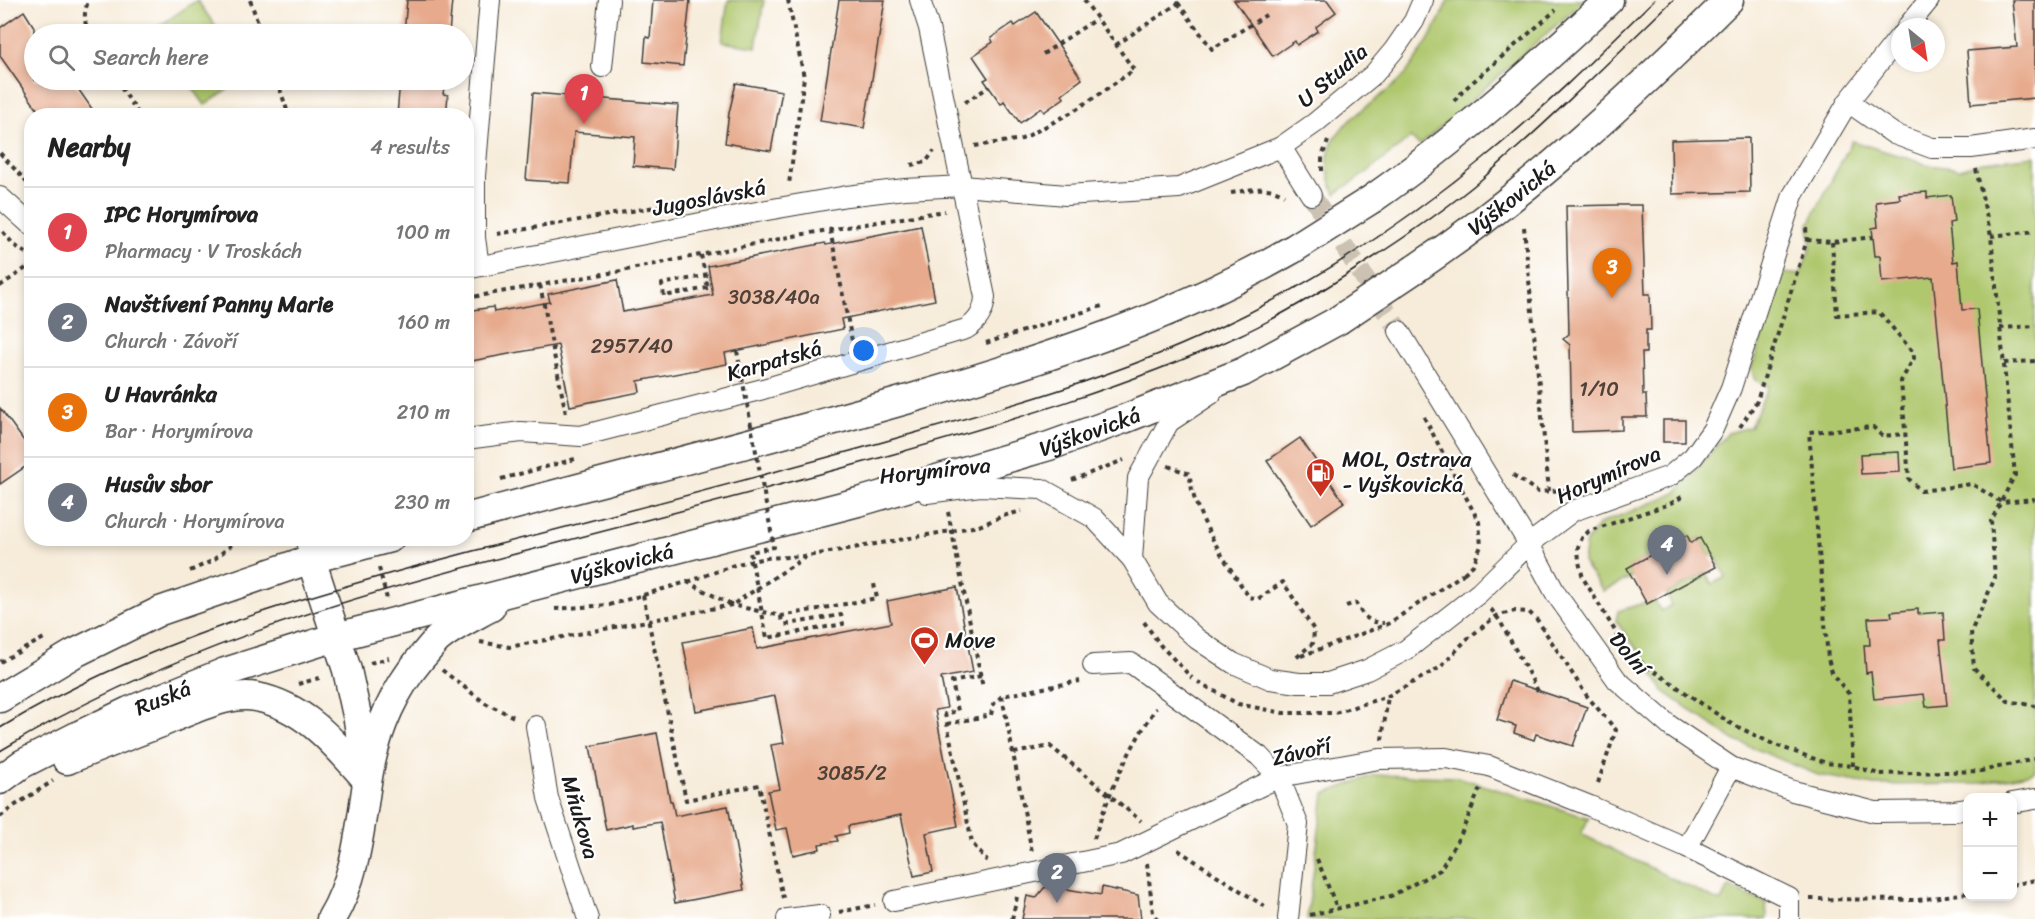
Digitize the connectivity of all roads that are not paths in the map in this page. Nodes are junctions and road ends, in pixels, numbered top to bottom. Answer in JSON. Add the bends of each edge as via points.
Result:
{"nodes":[{"id":1,"x":490,"y":0,"type":"edge"},
{"id":2,"x":609,"y":0,"type":"edge"},
{"id":3,"x":920,"y":0,"type":"edge"},
{"id":4,"x":1423,"y":0,"type":"edge"},
{"id":5,"x":1609,"y":0,"type":"edge"},
{"id":6,"x":1729,"y":0,"type":"edge"},
{"id":7,"x":1929,"y":0,"type":"edge"},
{"id":8,"x":1914,"y":18,"type":"edge"},
{"id":9,"x":1891,"y":47,"type":"edge"},
{"id":10,"x":602,"y":67,"type":"dead end"},
{"id":11,"x":1848,"y":102,"type":"junction"},
{"id":12,"x":2035,"y":139,"type":"edge"},
{"id":13,"x":1281,"y":147,"type":"junction"},
{"id":14,"x":963,"y":186,"type":"junction"},
{"id":15,"x":1311,"y":195,"type":"tunnel mouth"},
{"id":16,"x":0,"y":197,"type":"edge"},
{"id":17,"x":24,"y":219,"type":"edge"},
{"id":18,"x":474,"y":253,"type":"edge"},
{"id":19,"x":474,"y":268,"type":"edge"},
{"id":20,"x":1399,"y":332,"type":"tunnel mouth"},
{"id":21,"x":1243,"y":372,"type":"junction"},
{"id":22,"x":474,"y":438,"type":"edge"},
{"id":23,"x":862,"y":501,"type":"junction"},
{"id":24,"x":474,"y":516,"type":"edge"},
{"id":25,"x":1529,"y":544,"type":"junction"},
{"id":26,"x":330,"y":546,"type":"edge"},
{"id":27,"x":308,"y":549,"type":"edge"},
{"id":28,"x":1132,"y":559,"type":"junction"},
{"id":29,"x":532,"y":586,"type":"junction"},
{"id":30,"x":336,"y":637,"type":"junction"},
{"id":31,"x":1092,"y":672,"type":"road end"},
{"id":32,"x":0,"y":698,"type":"edge"},
{"id":33,"x":536,"y":726,"type":"dead end"},
{"id":34,"x":1731,"y":767,"type":"junction"},
{"id":35,"x":1279,"y":777,"type":"junction"},
{"id":36,"x":0,"y":780,"type":"edge"},
{"id":37,"x":367,"y":780,"type":"junction"},
{"id":38,"x":0,"y":792,"type":"edge"},
{"id":39,"x":2035,"y":799,"type":"edge"},
{"id":40,"x":2017,"y":802,"type":"edge"},
{"id":41,"x":1963,"y":810,"type":"edge"},
{"id":42,"x":1687,"y":848,"type":"junction"},
{"id":43,"x":894,"y":901,"type":"road end"},
{"id":44,"x":820,"y":915,"type":"road end"},
{"id":45,"x":1296,"y":918,"type":"edge"},
{"id":46,"x":331,"y":919,"type":"edge"},
{"id":47,"x":588,"y":919,"type":"edge"},
{"id":48,"x":787,"y":919,"type":"edge"},
{"id":49,"x":1789,"y":919,"type":"edge"}],
"edges":[{"from":1,"to":18,"type":"street","via":[[475,176]]},
{"from":2,"to":10,"type":"street"},
{"from":3,"to":14,"type":"street","name":"Karpatská"},
{"from":4,"to":13,"type":"street","name":"U Studia","via":[[1414,21],[1374,74]]},
{"from":5,"to":24,"type":"street","bridge":true,"via":[[1472,123],[1412,171],[1293,249],[1220,289],[1109,336],[1013,369],[782,436]]},
{"from":6,"to":21,"type":"street","name":"Výškovická","bridge":true,"via":[[1546,170],[1483,221],[1337,321]]},
{"from":7,"to":8,"type":"street"},
{"from":9,"to":11,"type":"street","name":"Horymírova"},
{"from":11,"to":12,"type":"street","via":[[1894,134],[1932,148],[1971,148]]},
{"from":11,"to":25,"type":"street","name":"Horymírova","via":[[1793,195],[1731,388],[1713,429],[1693,457],[1670,476],[1573,511]]},
{"from":13,"to":14,"type":"street","name":"U Studia","via":[[1179,188],[1066,195]]},
{"from":13,"to":15,"type":"street"},
{"from":14,"to":19,"type":"street","name":"Jugoslávská","via":[[836,198]]},
{"from":14,"to":22,"type":"street","name":"Karpatská","via":[[985,297],[978,319],[966,329],[752,392],[581,436],[521,432]]},
{"from":16,"to":17,"type":"street"},
{"from":20,"to":25,"type":"street","name":"Dolní"},
{"from":21,"to":23,"type":"street","name":"Výškovická","via":[[1083,434]]},
{"from":21,"to":28,"type":"street","via":[[1169,422],[1138,478]]},
{"from":23,"to":28,"type":"street","name":"Horymírova","via":[[980,486],[1042,489],[1094,518]]},
{"from":23,"to":29,"type":"street","name":"Výškovická"},
{"from":25,"to":28,"type":"street","name":"Horymírova","via":[[1479,593],[1406,650],[1328,683],[1270,679],[1233,663],[1197,639],[1158,603]]},
{"from":25,"to":34,"type":"street","name":"Dolní","via":[[1556,594],[1617,680],[1670,726]]},
{"from":26,"to":27,"type":"street"},
{"from":27,"to":30,"type":"street"},
{"from":27,"to":32,"type":"street","via":[[160,611],[73,654]]},
{"from":29,"to":30,"type":"street","name":"Výškovická"},
{"from":29,"to":37,"type":"street","via":[[459,624],[438,639],[419,661],[386,714]]},
{"from":30,"to":36,"type":"street","name":"Ruská","via":[[225,672],[129,711],[31,759]]},
{"from":30,"to":37,"type":"street","via":[[358,720]]},
{"from":31,"to":35,"type":"street","via":[[1131,663],[1259,756]]},
{"from":33,"to":47,"type":"street","name":"Mňukova","via":[[548,798]]},
{"from":34,"to":41,"type":"street","name":"Dolní","via":[[1793,791],[1875,812]]},
{"from":34,"to":42,"type":"street"},
{"from":35,"to":42,"type":"street","name":"Závoří","via":[[1379,759],[1446,758],[1489,766]]},
{"from":35,"to":43,"type":"street","name":"Závoří","via":[[1121,854]]},
{"from":35,"to":45,"type":"street","via":[[1298,824]]},
{"from":37,"to":38,"type":"street","via":[[316,725],[272,701],[240,696],[204,706],[28,775]]},
{"from":37,"to":46,"type":"street","via":[[351,872]]},
{"from":39,"to":40,"type":"street"},
{"from":42,"to":49,"type":"street","name":"Závoří","via":[[1789,898]]},
{"from":44,"to":48,"type":"street"}]}
